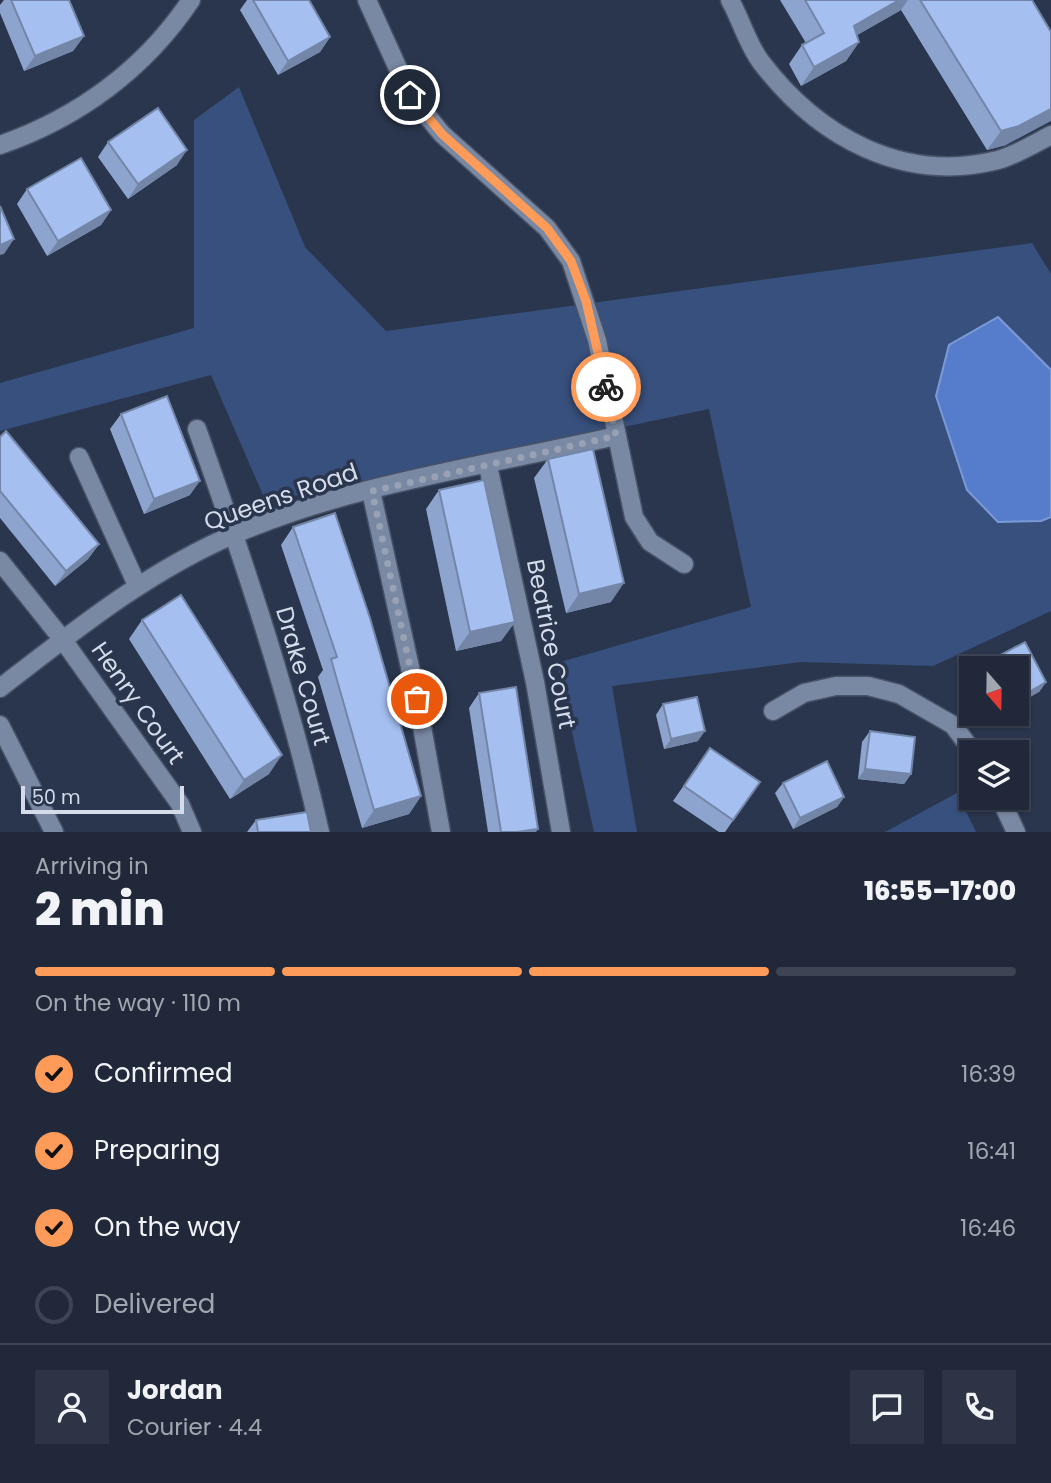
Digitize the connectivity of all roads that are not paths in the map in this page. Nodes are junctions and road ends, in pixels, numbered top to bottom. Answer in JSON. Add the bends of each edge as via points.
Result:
{"nodes":[{"id":1,"x":191,"y":0,"type":"edge"},
{"id":2,"x":367,"y":0,"type":"edge"},
{"id":3,"x":730,"y":0,"type":"edge"},
{"id":4,"x":1051,"y":135,"type":"edge"},
{"id":5,"x":0,"y":145,"type":"edge"},
{"id":6,"x":197,"y":429,"type":"dead end"},
{"id":7,"x":616,"y":436,"type":"junction"},
{"id":8,"x":79,"y":457,"type":"dead end"},
{"id":9,"x":488,"y":466,"type":"junction"},
{"id":10,"x":372,"y":491,"type":"junction"},
{"id":11,"x":235,"y":534,"type":"junction"},
{"id":12,"x":0,"y":561,"type":"edge"},
{"id":13,"x":684,"y":564,"type":"dead end"},
{"id":14,"x":137,"y":585,"type":"junction"},
{"id":15,"x":63,"y":640,"type":"junction"},
{"id":16,"x":0,"y":688,"type":"edge"},
{"id":17,"x":773,"y":711,"type":"dead end"},
{"id":18,"x":0,"y":725,"type":"edge"},
{"id":19,"x":964,"y":740,"type":"edge"},
{"id":20,"x":1006,"y":810,"type":"edge"},
{"id":21,"x":54,"y":832,"type":"edge"},
{"id":22,"x":192,"y":832,"type":"edge"},
{"id":23,"x":320,"y":832,"type":"edge"},
{"id":24,"x":441,"y":832,"type":"edge"},
{"id":25,"x":561,"y":832,"type":"edge"},
{"id":26,"x":1016,"y":832,"type":"edge"}],
"edges":[{"from":1,"to":5,"type":"street","via":[[150,51],[109,88],[73,114]]},
{"from":2,"to":7,"type":"street","via":[[410,95],[442,134],[547,228],[571,261],[597,340]]},
{"from":3,"to":4,"type":"street","via":[[760,61],[810,117],[878,156],[914,166],[974,165],[1000,159]]},
{"from":6,"to":11,"type":"street","name":"Drake Court"},
{"from":7,"to":9,"type":"street","name":"Queens Road"},
{"from":7,"to":13,"type":"street","via":[[634,517],[650,542]]},
{"from":8,"to":14,"type":"street"},
{"from":9,"to":10,"type":"street","name":"Queens Road"},
{"from":9,"to":25,"type":"street","name":"Beatrice Court","via":[[535,682]]},
{"from":10,"to":11,"type":"street","name":"Queens Road"},
{"from":10,"to":24,"type":"street"},
{"from":11,"to":14,"type":"street","name":"Queens Road"},
{"from":11,"to":23,"type":"street","name":"Drake Court","via":[[281,682]]},
{"from":12,"to":15,"type":"street","name":"Henry Court"},
{"from":14,"to":15,"type":"street","name":"Queens Road"},
{"from":15,"to":16,"type":"street","name":"Queens Road"},
{"from":15,"to":22,"type":"street","name":"Henry Court","via":[[180,804]]},
{"from":17,"to":19,"type":"street","via":[[804,693],[868,686],[899,694],[953,725]]},
{"from":18,"to":21,"type":"street"},
{"from":20,"to":26,"type":"street"}]}
